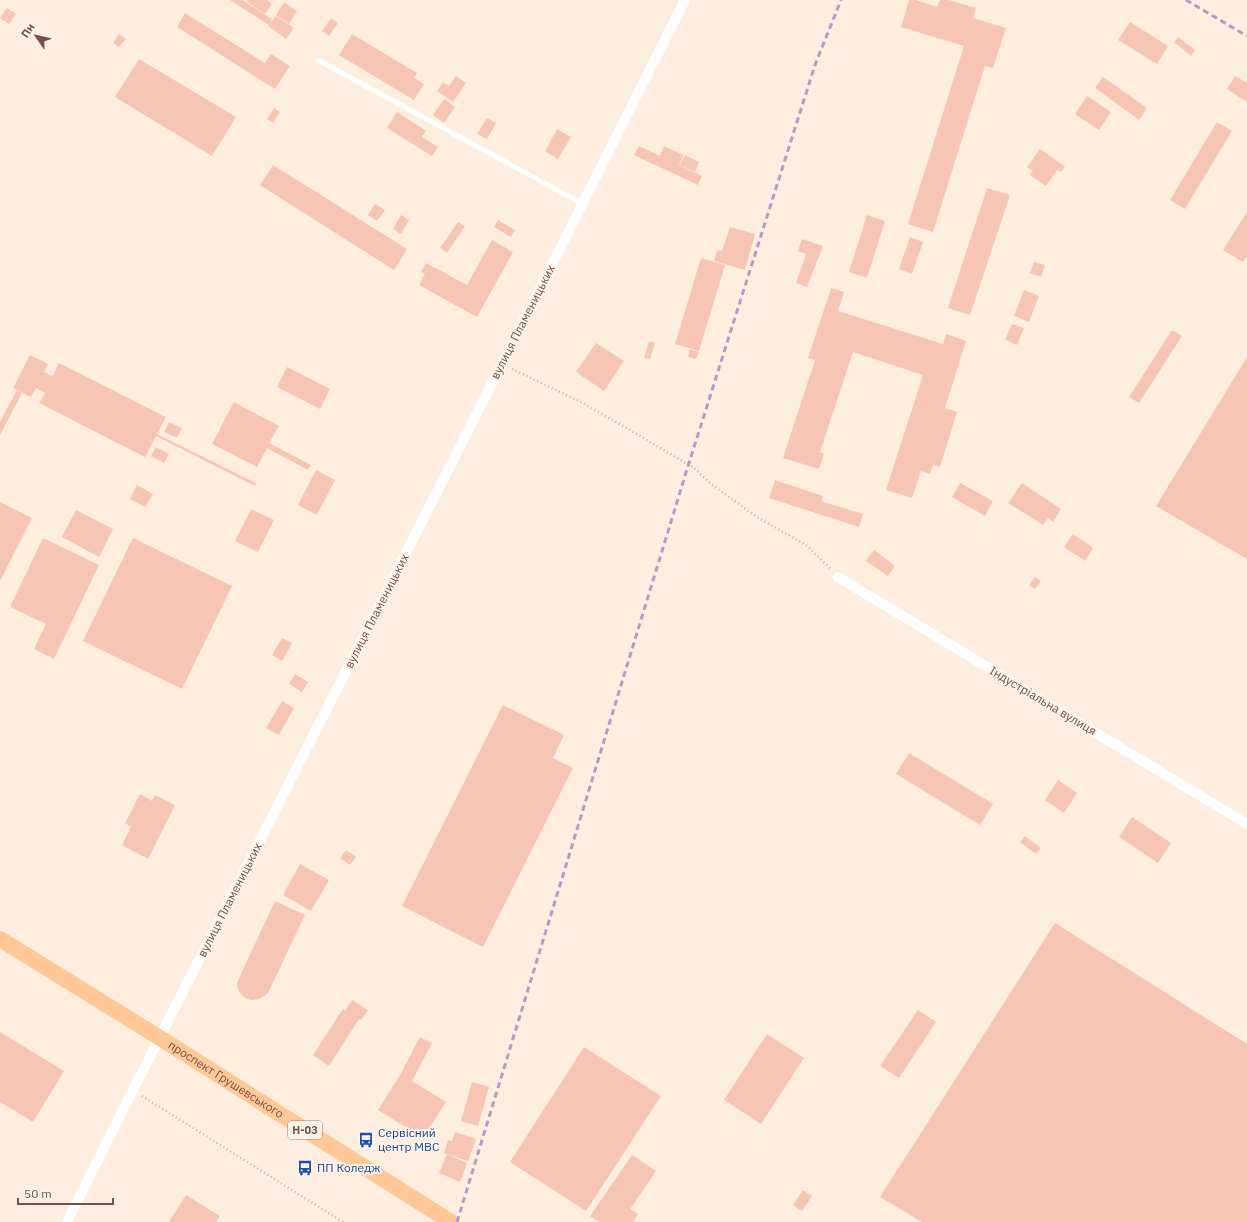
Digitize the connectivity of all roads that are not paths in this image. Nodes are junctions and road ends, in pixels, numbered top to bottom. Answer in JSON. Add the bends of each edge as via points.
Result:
{"nodes":[{"id":1,"x":686,"y":0,"type":"edge"},
{"id":2,"x":318,"y":60,"type":"dead end"},
{"id":3,"x":583,"y":204,"type":"junction"},
{"id":4,"x":838,"y":577,"type":"road end"},
{"id":5,"x":1247,"y":824,"type":"edge"},
{"id":6,"x":0,"y":939,"type":"edge"},
{"id":7,"x":160,"y":1038,"type":"junction"},
{"id":8,"x":67,"y":1222,"type":"edge"},
{"id":9,"x":451,"y":1222,"type":"edge"}],
"edges":[{"from":1,"to":3,"type":"street","name":"вулиця Пламеницьких"},
{"from":2,"to":3,"type":"lane"},
{"from":3,"to":7,"type":"street","name":"вулиця Пламеницьких"},
{"from":4,"to":5,"type":"street","name":"Індустріальна вулиця"},
{"from":6,"to":7,"type":"main road","name":"проспект Грушевського","number":"Н-03"},
{"from":7,"to":8,"type":"street","name":"вулиця Пламеницьких"},
{"from":7,"to":9,"type":"main road","name":"проспект Грушевського","number":"Н-03"}]}
